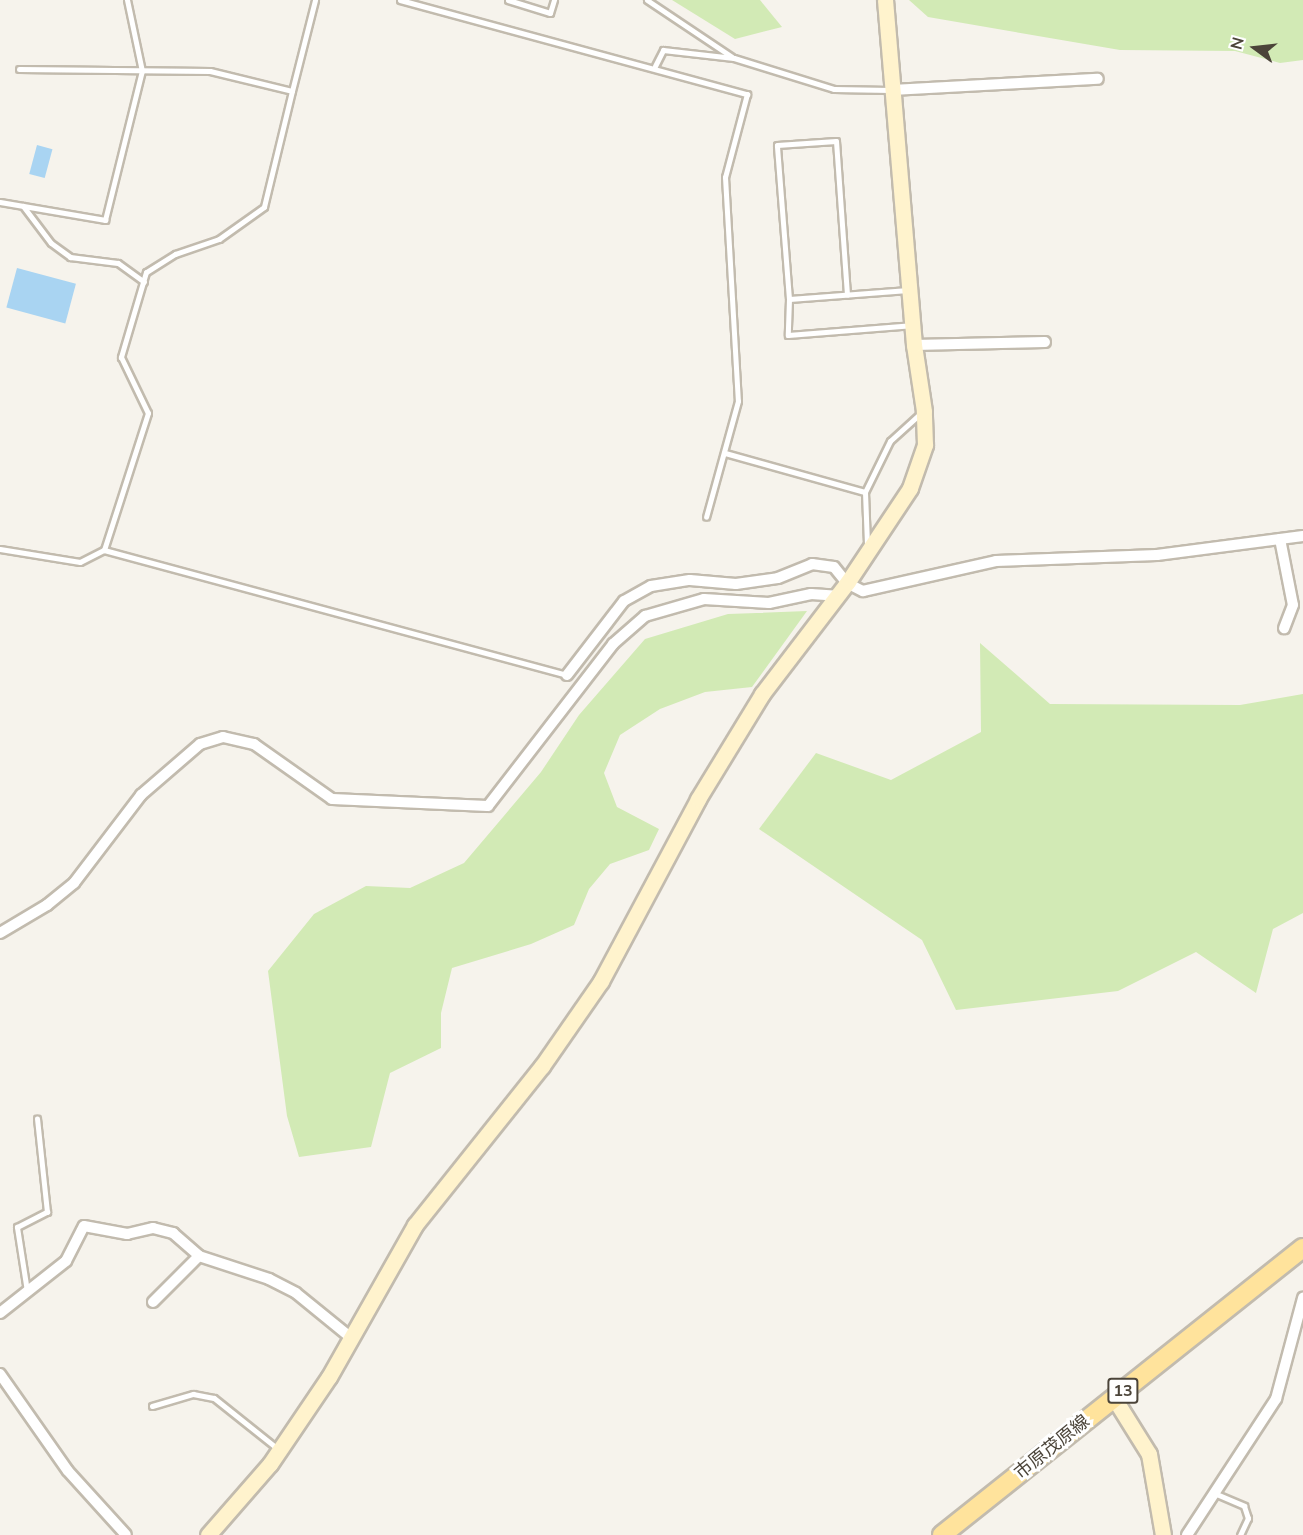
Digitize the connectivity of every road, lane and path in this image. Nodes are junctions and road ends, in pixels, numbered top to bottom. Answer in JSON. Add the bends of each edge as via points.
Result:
{"nodes":[{"id":1,"x":127,"y":0,"type":"edge"},
{"id":2,"x":315,"y":0,"type":"edge"},
{"id":3,"x":400,"y":0,"type":"edge"},
{"id":4,"x":508,"y":0,"type":"edge"},
{"id":5,"x":554,"y":0,"type":"edge"},
{"id":6,"x":647,"y":0,"type":"edge"},
{"id":7,"x":885,"y":0,"type":"edge"},
{"id":8,"x":734,"y":58,"type":"junction"},
{"id":9,"x":655,"y":66,"type":"junction"},
{"id":10,"x":19,"y":69,"type":"dead end"},
{"id":11,"x":142,"y":71,"type":"junction"},
{"id":12,"x":1098,"y":78,"type":"dead end"},
{"id":13,"x":892,"y":90,"type":"junction"},
{"id":14,"x":292,"y":91,"type":"junction"},
{"id":15,"x":0,"y":202,"type":"edge"},
{"id":16,"x":23,"y":206,"type":"junction"},
{"id":17,"x":144,"y":282,"type":"junction"},
{"id":18,"x":909,"y":290,"type":"junction"},
{"id":19,"x":847,"y":295,"type":"junction"},
{"id":20,"x":789,"y":299,"type":"junction"},
{"id":21,"x":912,"y":325,"type":"junction"},
{"id":22,"x":1045,"y":342,"type":"dead end"},
{"id":23,"x":914,"y":345,"type":"junction"},
{"id":24,"x":924,"y":411,"type":"junction"},
{"id":25,"x":725,"y":453,"type":"junction"},
{"id":26,"x":865,"y":492,"type":"junction"},
{"id":27,"x":706,"y":518,"type":"dead end"},
{"id":28,"x":1303,"y":536,"type":"edge"},
{"id":29,"x":1280,"y":539,"type":"junction"},
{"id":30,"x":0,"y":549,"type":"edge"},
{"id":31,"x":868,"y":549,"type":"junction"},
{"id":32,"x":104,"y":550,"type":"junction"},
{"id":33,"x":847,"y":583,"type":"junction"},
{"id":34,"x":837,"y":596,"type":"junction"},
{"id":35,"x":1284,"y":628,"type":"dead end"},
{"id":36,"x":567,"y":675,"type":"joint"},
{"id":37,"x":0,"y":933,"type":"edge"},
{"id":38,"x":37,"y":1119,"type":"dead end"},
{"id":39,"x":1303,"y":1248,"type":"edge"},
{"id":40,"x":200,"y":1257,"type":"junction"},
{"id":41,"x":27,"y":1293,"type":"junction"},
{"id":42,"x":1303,"y":1298,"type":"edge"},
{"id":43,"x":153,"y":1302,"type":"dead end"},
{"id":44,"x":0,"y":1313,"type":"edge"},
{"id":45,"x":350,"y":1337,"type":"junction"},
{"id":46,"x":0,"y":1374,"type":"edge"},
{"id":47,"x":1114,"y":1398,"type":"junction"},
{"id":48,"x":152,"y":1406,"type":"dead end"},
{"id":49,"x":280,"y":1450,"type":"junction"},
{"id":50,"x":1214,"y":1493,"type":"junction"},
{"id":51,"x":126,"y":1535,"type":"edge"},
{"id":52,"x":208,"y":1535,"type":"edge"},
{"id":53,"x":942,"y":1535,"type":"edge"},
{"id":54,"x":1163,"y":1535,"type":"edge"},
{"id":55,"x":1187,"y":1535,"type":"edge"},
{"id":56,"x":1240,"y":1535,"type":"edge"}],
"edges":[{"from":1,"to":11,"type":"lane"},
{"from":2,"to":14,"type":"lane"},
{"from":3,"to":9,"type":"lane"},
{"from":4,"to":5,"type":"lane","via":[[550,13]]},
{"from":6,"to":8,"type":"lane"},
{"from":7,"to":13,"type":"street"},
{"from":8,"to":9,"type":"lane","via":[[663,50]]},
{"from":8,"to":13,"type":"lane","via":[[834,89]]},
{"from":9,"to":25,"type":"lane","via":[[747,94],[725,177],[738,401]]},
{"from":10,"to":11,"type":"lane"},
{"from":11,"to":14,"type":"lane","via":[[210,71]]},
{"from":11,"to":16,"type":"lane","via":[[105,220]]},
{"from":12,"to":13,"type":"street"},
{"from":13,"to":18,"type":"street"},
{"from":14,"to":17,"type":"lane","via":[[264,207],[219,239],[146,272]]},
{"from":15,"to":16,"type":"lane"},
{"from":16,"to":17,"type":"lane","via":[[51,243],[70,257],[118,263]]},
{"from":17,"to":32,"type":"lane","via":[[121,357],[148,413]]},
{"from":18,"to":19,"type":"lane"},
{"from":18,"to":21,"type":"street"},
{"from":19,"to":20,"type":"lane"},
{"from":19,"to":20,"type":"lane","via":[[836,141],[777,145]]},
{"from":20,"to":21,"type":"lane","via":[[788,335]]},
{"from":21,"to":23,"type":"street"},
{"from":22,"to":23,"type":"street"},
{"from":23,"to":24,"type":"street"},
{"from":24,"to":26,"type":"lane","via":[[890,441]]},
{"from":24,"to":31,"type":"street","via":[[925,445],[910,488]]},
{"from":25,"to":26,"type":"lane"},
{"from":25,"to":27,"type":"lane"},
{"from":26,"to":31,"type":"lane"},
{"from":28,"to":29,"type":"street"},
{"from":29,"to":33,"type":"street","via":[[1157,555],[996,561],[863,591]]},
{"from":29,"to":35,"type":"street","via":[[1293,605]]},
{"from":30,"to":32,"type":"lane","via":[[80,562]]},
{"from":31,"to":33,"type":"street"},
{"from":32,"to":36,"type":"lane"},
{"from":33,"to":34,"type":"street"},
{"from":33,"to":36,"type":"street","via":[[834,567],[812,564],[778,578],[736,584],[690,580],[651,586],[624,601]]},
{"from":34,"to":37,"type":"street","via":[[811,594],[769,603],[704,599],[645,616],[613,644],[488,806],[332,799],[254,744],[223,737],[200,744],[141,795],[74,883],[47,905]]},
{"from":34,"to":45,"type":"street","via":[[762,694],[698,800],[601,981],[542,1066],[415,1225]]},
{"from":38,"to":41,"type":"lane","via":[[47,1212],[17,1227]]},
{"from":39,"to":47,"type":"main road","name":"市原茂原線","number":"13"},
{"from":40,"to":41,"type":"street","via":[[172,1233],[153,1228],[127,1234],[84,1226],[66,1261]]},
{"from":40,"to":43,"type":"street"},
{"from":40,"to":45,"type":"street","via":[[269,1279],[296,1293]]},
{"from":41,"to":44,"type":"street"},
{"from":42,"to":50,"type":"street","via":[[1276,1399]]},
{"from":45,"to":49,"type":"street","via":[[329,1377]]},
{"from":46,"to":51,"type":"street","via":[[68,1471]]},
{"from":47,"to":53,"type":"main road","name":"市原茂原線","number":"13"},
{"from":47,"to":54,"type":"street","via":[[1149,1454]]},
{"from":48,"to":49,"type":"lane","via":[[193,1394],[214,1398]]},
{"from":49,"to":52,"type":"street"},
{"from":50,"to":55,"type":"street"},
{"from":50,"to":56,"type":"lane","via":[[1244,1506],[1248,1518]]}]}
